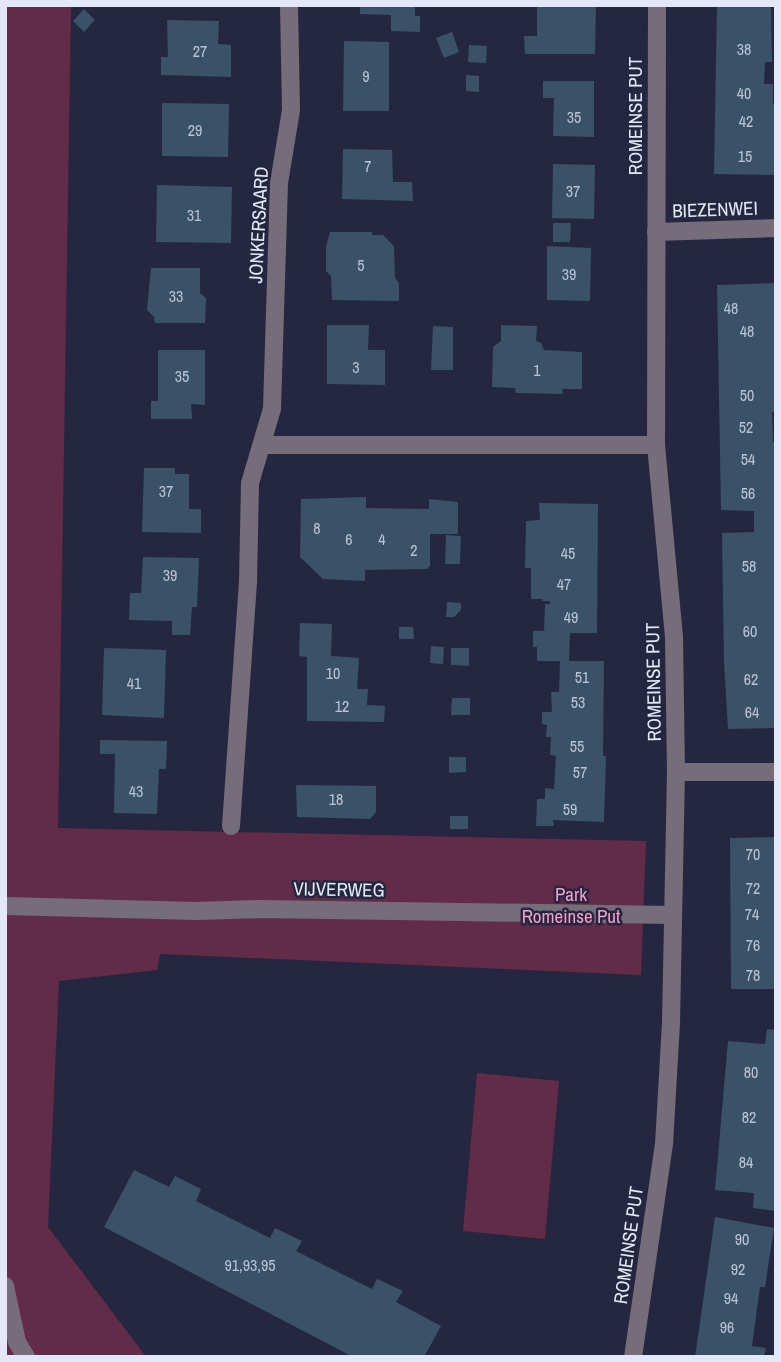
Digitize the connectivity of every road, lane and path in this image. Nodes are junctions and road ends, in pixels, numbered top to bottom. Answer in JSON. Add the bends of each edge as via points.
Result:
{"nodes":[{"id":1,"x":289,"y":5,"type":"edge"},
{"id":2,"x":657,"y":5,"type":"edge"},
{"id":3,"x":776,"y":228,"type":"edge"},
{"id":4,"x":656,"y":232,"type":"junction"},
{"id":5,"x":262,"y":445,"type":"junction"},
{"id":6,"x":656,"y":445,"type":"junction"},
{"id":7,"x":676,"y":772,"type":"junction"},
{"id":8,"x":776,"y":772,"type":"edge"},
{"id":9,"x":231,"y":826,"type":"dead end"},
{"id":10,"x":5,"y":906,"type":"edge"},
{"id":11,"x":672,"y":915,"type":"junction"},
{"id":12,"x":5,"y":1286,"type":"edge"},
{"id":13,"x":26,"y":1357,"type":"edge"},
{"id":14,"x":633,"y":1357,"type":"edge"}],
"edges":[{"from":1,"to":5,"type":"street","name":"JONKERSAARD","via":[[291,110],[279,183],[272,409]]},
{"from":2,"to":4,"type":"street","name":"ROMEINSE PUT"},
{"from":3,"to":4,"type":"street","name":"BIEZENWEI"},
{"from":4,"to":6,"type":"street","name":"ROMEINSE PUT"},
{"from":5,"to":6,"type":"street"},
{"from":5,"to":9,"type":"street","name":"JONKERSAARD","via":[[250,483]]},
{"from":6,"to":7,"type":"street","name":"ROMEINSE PUT","via":[[674,637]]},
{"from":7,"to":8,"type":"street"},
{"from":7,"to":11,"type":"street","name":"ROMEINSE PUT"},
{"from":10,"to":11,"type":"street","name":"VIJVERWEG"},
{"from":11,"to":14,"type":"street","name":"ROMEINSE PUT","via":[[664,1144]]},
{"from":12,"to":13,"type":"street","via":[[17,1342]]}]}
